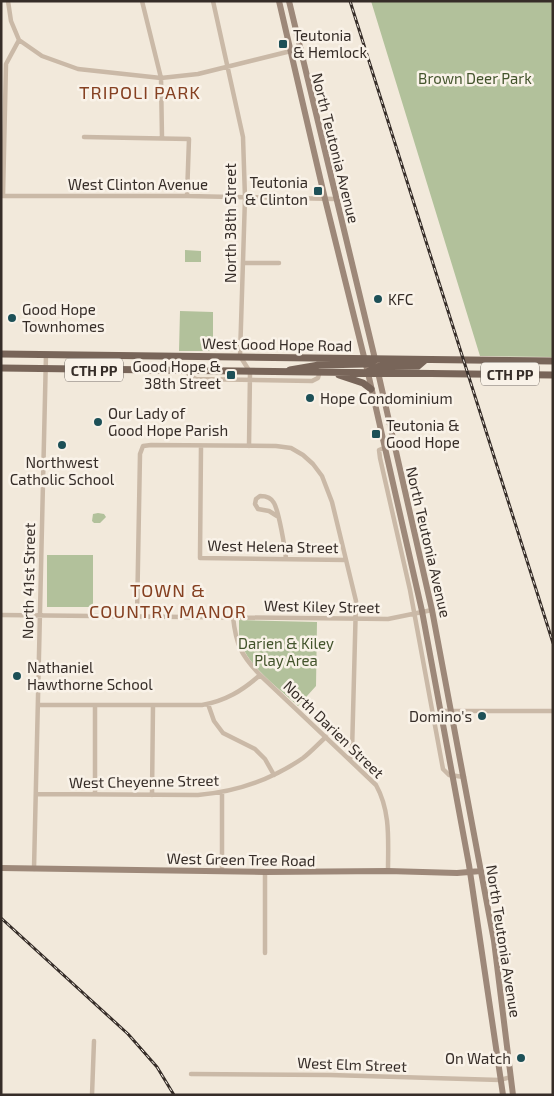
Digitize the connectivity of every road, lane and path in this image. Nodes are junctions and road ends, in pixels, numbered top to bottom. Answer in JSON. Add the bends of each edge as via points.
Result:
{"nodes":[{"id":1,"x":8,"y":1,"type":"edge"},
{"id":2,"x":142,"y":1,"type":"edge"},
{"id":3,"x":213,"y":1,"type":"edge"},
{"id":4,"x":279,"y":1,"type":"edge"},
{"id":5,"x":289,"y":1,"type":"edge"},
{"id":6,"x":19,"y":40,"type":"junction"},
{"id":7,"x":299,"y":49,"type":"junction"},
{"id":8,"x":291,"y":51,"type":"junction"},
{"id":9,"x":228,"y":66,"type":"junction"},
{"id":10,"x":161,"y":78,"type":"junction"},
{"id":11,"x":84,"y":137,"type":"dead end"},
{"id":12,"x":162,"y":138,"type":"junction"},
{"id":13,"x":2,"y":196,"type":"edge"},
{"id":14,"x":187,"y":196,"type":"junction"},
{"id":15,"x":245,"y":198,"type":"junction"},
{"id":16,"x":324,"y":199,"type":"junction"},
{"id":17,"x":336,"y":199,"type":"junction"},
{"id":18,"x":243,"y":263,"type":"junction"},
{"id":19,"x":279,"y":263,"type":"dead end"},
{"id":20,"x":1,"y":354,"type":"edge"},
{"id":21,"x":46,"y":354,"type":"junction"},
{"id":22,"x":240,"y":356,"type":"junction"},
{"id":23,"x":375,"y":359,"type":"junction"},
{"id":24,"x":426,"y":360,"type":"junction"},
{"id":25,"x":553,"y":361,"type":"edge"},
{"id":26,"x":364,"y":362,"type":"junction"},
{"id":27,"x":1,"y":368,"type":"edge"},
{"id":28,"x":319,"y":368,"type":"junction"},
{"id":29,"x":46,"y":369,"type":"junction"},
{"id":30,"x":377,"y":370,"type":"junction"},
{"id":31,"x":186,"y":371,"type":"junction"},
{"id":32,"x":250,"y":372,"type":"junction"},
{"id":33,"x":331,"y":372,"type":"junction"},
{"id":34,"x":368,"y":373,"type":"junction"},
{"id":35,"x":553,"y":375,"type":"edge"},
{"id":36,"x":250,"y":380,"type":"junction"},
{"id":37,"x":371,"y":389,"type":"junction"},
{"id":38,"x":201,"y":446,"type":"junction"},
{"id":39,"x":249,"y":446,"type":"junction"},
{"id":40,"x":381,"y":449,"type":"junction"},
{"id":41,"x":277,"y":516,"type":"junction"},
{"id":42,"x":286,"y":559,"type":"junction"},
{"id":43,"x":346,"y":560,"type":"junction"},
{"id":44,"x":432,"y":610,"type":"junction"},
{"id":45,"x":422,"y":611,"type":"junction"},
{"id":46,"x":414,"y":613,"type":"junction"},
{"id":47,"x":1,"y":615,"type":"edge"},
{"id":48,"x":40,"y":615,"type":"junction"},
{"id":49,"x":137,"y":616,"type":"junction"},
{"id":50,"x":234,"y":617,"type":"junction"},
{"id":51,"x":356,"y":618,"type":"junction"},
{"id":52,"x":260,"y":675,"type":"junction"},
{"id":53,"x":208,"y":704,"type":"junction"},
{"id":54,"x":38,"y":705,"type":"junction"},
{"id":55,"x":95,"y":705,"type":"junction"},
{"id":56,"x":153,"y":705,"type":"junction"},
{"id":57,"x":441,"y":711,"type":"junction"},
{"id":58,"x":452,"y":711,"type":"junction"},
{"id":59,"x":553,"y":712,"type":"edge"},
{"id":60,"x":326,"y":737,"type":"junction"},
{"id":61,"x":350,"y":759,"type":"junction"},
{"id":62,"x":274,"y":775,"type":"junction"},
{"id":63,"x":454,"y":776,"type":"junction"},
{"id":64,"x":464,"y":776,"type":"junction"},
{"id":65,"x":222,"y":793,"type":"junction"},
{"id":66,"x":36,"y":794,"type":"junction"},
{"id":67,"x":95,"y":794,"type":"junction"},
{"id":68,"x":152,"y":795,"type":"junction"},
{"id":69,"x":1,"y":868,"type":"edge"},
{"id":70,"x":34,"y":869,"type":"junction"},
{"id":71,"x":222,"y":871,"type":"junction"},
{"id":72,"x":388,"y":871,"type":"junction"},
{"id":73,"x":481,"y":871,"type":"junction"},
{"id":74,"x":266,"y":872,"type":"junction"},
{"id":75,"x":470,"y":872,"type":"junction"},
{"id":76,"x":265,"y":953,"type":"dead end"},
{"id":77,"x":94,"y":1041,"type":"dead end"},
{"id":78,"x":191,"y":1074,"type":"dead end"},
{"id":79,"x":511,"y":1077,"type":"junction"},
{"id":80,"x":500,"y":1080,"type":"junction"},
{"id":81,"x":92,"y":1095,"type":"edge"},
{"id":82,"x":503,"y":1095,"type":"edge"},
{"id":83,"x":513,"y":1095,"type":"edge"}],
"edges":[{"from":1,"to":6,"type":"street","via":[[11,22]]},
{"from":2,"to":10,"type":"street"},
{"from":3,"to":9,"type":"street","name":"North 38th Street"},
{"from":4,"to":8,"type":"main road","name":"North Teutonia Avenue"},
{"from":5,"to":7,"type":"main road","name":"North Teutonia Avenue"},
{"from":6,"to":10,"type":"street","via":[[42,56],[78,69]]},
{"from":6,"to":13,"type":"street","via":[[6,64]]},
{"from":7,"to":8,"type":"street"},
{"from":7,"to":17,"type":"main road","name":"North Teutonia Avenue"},
{"from":8,"to":9,"type":"street"},
{"from":8,"to":16,"type":"main road","name":"North Teutonia Avenue"},
{"from":9,"to":10,"type":"street","via":[[198,74]]},
{"from":9,"to":15,"type":"street","name":"North 38th Street","via":[[243,137]]},
{"from":10,"to":12,"type":"street"},
{"from":11,"to":12,"type":"street"},
{"from":12,"to":14,"type":"street","via":[[188,139]]},
{"from":13,"to":14,"type":"street","name":"West Clinton Avenue"},
{"from":14,"to":15,"type":"street","name":"West Clinton Avenue"},
{"from":15,"to":16,"type":"street","name":"West Clinton Avenue"},
{"from":15,"to":18,"type":"street","name":"North 38th Street"},
{"from":16,"to":17,"type":"street","name":"West Clinton Avenue"},
{"from":16,"to":26,"type":"main road","name":"North Teutonia Avenue"},
{"from":17,"to":23,"type":"main road","name":"North Teutonia Avenue"},
{"from":18,"to":19,"type":"street"},
{"from":18,"to":22,"type":"street","name":"North 38th Street"},
{"from":20,"to":21,"type":"main road","name":"West Good Hope Road","number":"CTH PP"},
{"from":21,"to":22,"type":"main road","name":"West Good Hope Road","number":"CTH PP"},
{"from":21,"to":29,"type":"street","name":"North 41st Street"},
{"from":22,"to":28,"type":"main road","name":"West Good Hope Road","number":"CTH PP"},
{"from":22,"to":32,"type":"street"},
{"from":23,"to":24,"type":"main road","number":"CTH PP"},
{"from":23,"to":26,"type":"main road","via":[[371,363]]},
{"from":23,"to":30,"type":"main road","name":"North Teutonia Avenue"},
{"from":24,"to":25,"type":"main road","number":"CTH PP"},
{"from":24,"to":30,"type":"main road","via":[[418,366],[384,366]]},
{"from":26,"to":28,"type":"main road"},
{"from":26,"to":34,"type":"main road","name":"North Teutonia Avenue"},
{"from":27,"to":29,"type":"main road","name":"West Good Hope Road","number":"CTH PP"},
{"from":28,"to":32,"type":"main road","name":"West Good Hope Road","number":"CTH PP"},
{"from":28,"to":33,"type":"main road","name":"West Good Hope Road","number":"CTH PP"},
{"from":28,"to":36,"type":"street","name":"West Good Hope Road","via":[[312,381]]},
{"from":29,"to":31,"type":"main road","name":"West Good Hope Road","number":"CTH PP"},
{"from":29,"to":48,"type":"street","name":"North 41st Street"},
{"from":30,"to":34,"type":"main road"},
{"from":30,"to":35,"type":"main road","number":"CTH PP"},
{"from":30,"to":44,"type":"main road","name":"North Teutonia Avenue"},
{"from":31,"to":32,"type":"main road","name":"West Good Hope Road","number":"CTH PP"},
{"from":31,"to":36,"type":"street","name":"West Good Hope Road","via":[[196,379]]},
{"from":32,"to":36,"type":"street"},
{"from":33,"to":34,"type":"main road","name":"West Good Hope Road","number":"CTH PP"},
{"from":33,"to":37,"type":"main road","via":[[363,382]]},
{"from":34,"to":37,"type":"main road","name":"North Teutonia Avenue"},
{"from":36,"to":39,"type":"street"},
{"from":37,"to":40,"type":"main road","name":"North Teutonia Avenue"},
{"from":38,"to":39,"type":"street"},
{"from":38,"to":42,"type":"street","name":"West Helena Street","via":[[200,558]]},
{"from":38,"to":49,"type":"street","via":[[143,446],[140,454]]},
{"from":39,"to":43,"type":"street","via":[[291,448],[303,454],[322,477],[332,502]]},
{"from":40,"to":45,"type":"main road","name":"North Teutonia Avenue"},
{"from":40,"to":46,"type":"street","name":"North Teutonia Avenue"},
{"from":41,"to":41,"type":"street","via":[[274,502],[267,496],[256,499],[258,509]]},
{"from":41,"to":42,"type":"street"},
{"from":42,"to":43,"type":"street","name":"West Helena Street"},
{"from":43,"to":51,"type":"street","via":[[356,601]]},
{"from":44,"to":45,"type":"street","name":"West Kiley Street"},
{"from":44,"to":58,"type":"main road","name":"North Teutonia Avenue"},
{"from":45,"to":46,"type":"street","name":"West Kiley Street"},
{"from":45,"to":57,"type":"main road","name":"North Teutonia Avenue"},
{"from":46,"to":51,"type":"street","name":"West Kiley Street","via":[[388,619]]},
{"from":46,"to":63,"type":"street","name":"North Teutonia Avenue","via":[[443,769]]},
{"from":47,"to":48,"type":"street","name":"West Kiley Street"},
{"from":48,"to":49,"type":"street","name":"West Kiley Street"},
{"from":48,"to":54,"type":"street","name":"North 41st Street"},
{"from":49,"to":50,"type":"street","name":"West Kiley Street"},
{"from":50,"to":51,"type":"street","name":"West Kiley Street"},
{"from":50,"to":52,"type":"street","name":"North Darien Street","via":[[236,638],[245,659]]},
{"from":51,"to":61,"type":"street"},
{"from":52,"to":53,"type":"street","via":[[228,698]]},
{"from":52,"to":60,"type":"street","name":"North Darien Street"},
{"from":53,"to":56,"type":"street"},
{"from":53,"to":62,"type":"street","via":[[214,721],[223,732],[255,749]]},
{"from":54,"to":55,"type":"street"},
{"from":54,"to":66,"type":"street","name":"North 41st Street"},
{"from":55,"to":56,"type":"street"},
{"from":55,"to":67,"type":"street"},
{"from":56,"to":68,"type":"street"},
{"from":57,"to":58,"type":"street"},
{"from":57,"to":63,"type":"main road","name":"North Teutonia Avenue"},
{"from":58,"to":59,"type":"street"},
{"from":58,"to":64,"type":"main road","name":"North Teutonia Avenue"},
{"from":60,"to":61,"type":"street","name":"North Darien Street"},
{"from":60,"to":62,"type":"street","name":"West Cheyenne Street","via":[[304,757]]},
{"from":61,"to":72,"type":"street","name":"North Darien Street","via":[[376,785],[383,797],[387,814]]},
{"from":62,"to":65,"type":"street","name":"West Cheyenne Street"},
{"from":63,"to":64,"type":"street"},
{"from":63,"to":75,"type":"main road","name":"North Teutonia Avenue"},
{"from":64,"to":73,"type":"main road","name":"North Teutonia Avenue"},
{"from":65,"to":68,"type":"street","name":"West Cheyenne Street"},
{"from":65,"to":71,"type":"street"},
{"from":66,"to":67,"type":"street","name":"West Cheyenne Street"},
{"from":66,"to":70,"type":"street","name":"North 41st Street"},
{"from":67,"to":68,"type":"street","name":"West Cheyenne Street"},
{"from":69,"to":70,"type":"main road","name":"West Green Tree Road"},
{"from":70,"to":71,"type":"main road","name":"West Green Tree Road"},
{"from":71,"to":74,"type":"main road","name":"West Green Tree Road"},
{"from":72,"to":74,"type":"main road","name":"West Green Tree Road"},
{"from":72,"to":75,"type":"main road","name":"West Green Tree Road"},
{"from":73,"to":75,"type":"main road","name":"West Green Tree Road"},
{"from":73,"to":79,"type":"main road","name":"North Teutonia Avenue","via":[[494,941]]},
{"from":74,"to":76,"type":"street"},
{"from":75,"to":80,"type":"main road","name":"North Teutonia Avenue"},
{"from":77,"to":81,"type":"street"},
{"from":78,"to":80,"type":"street","name":"West Elm Street"},
{"from":79,"to":80,"type":"street","name":"West Elm Street"},
{"from":79,"to":83,"type":"main road","name":"North Teutonia Avenue"},
{"from":80,"to":82,"type":"main road","name":"North Teutonia Avenue"}]}
